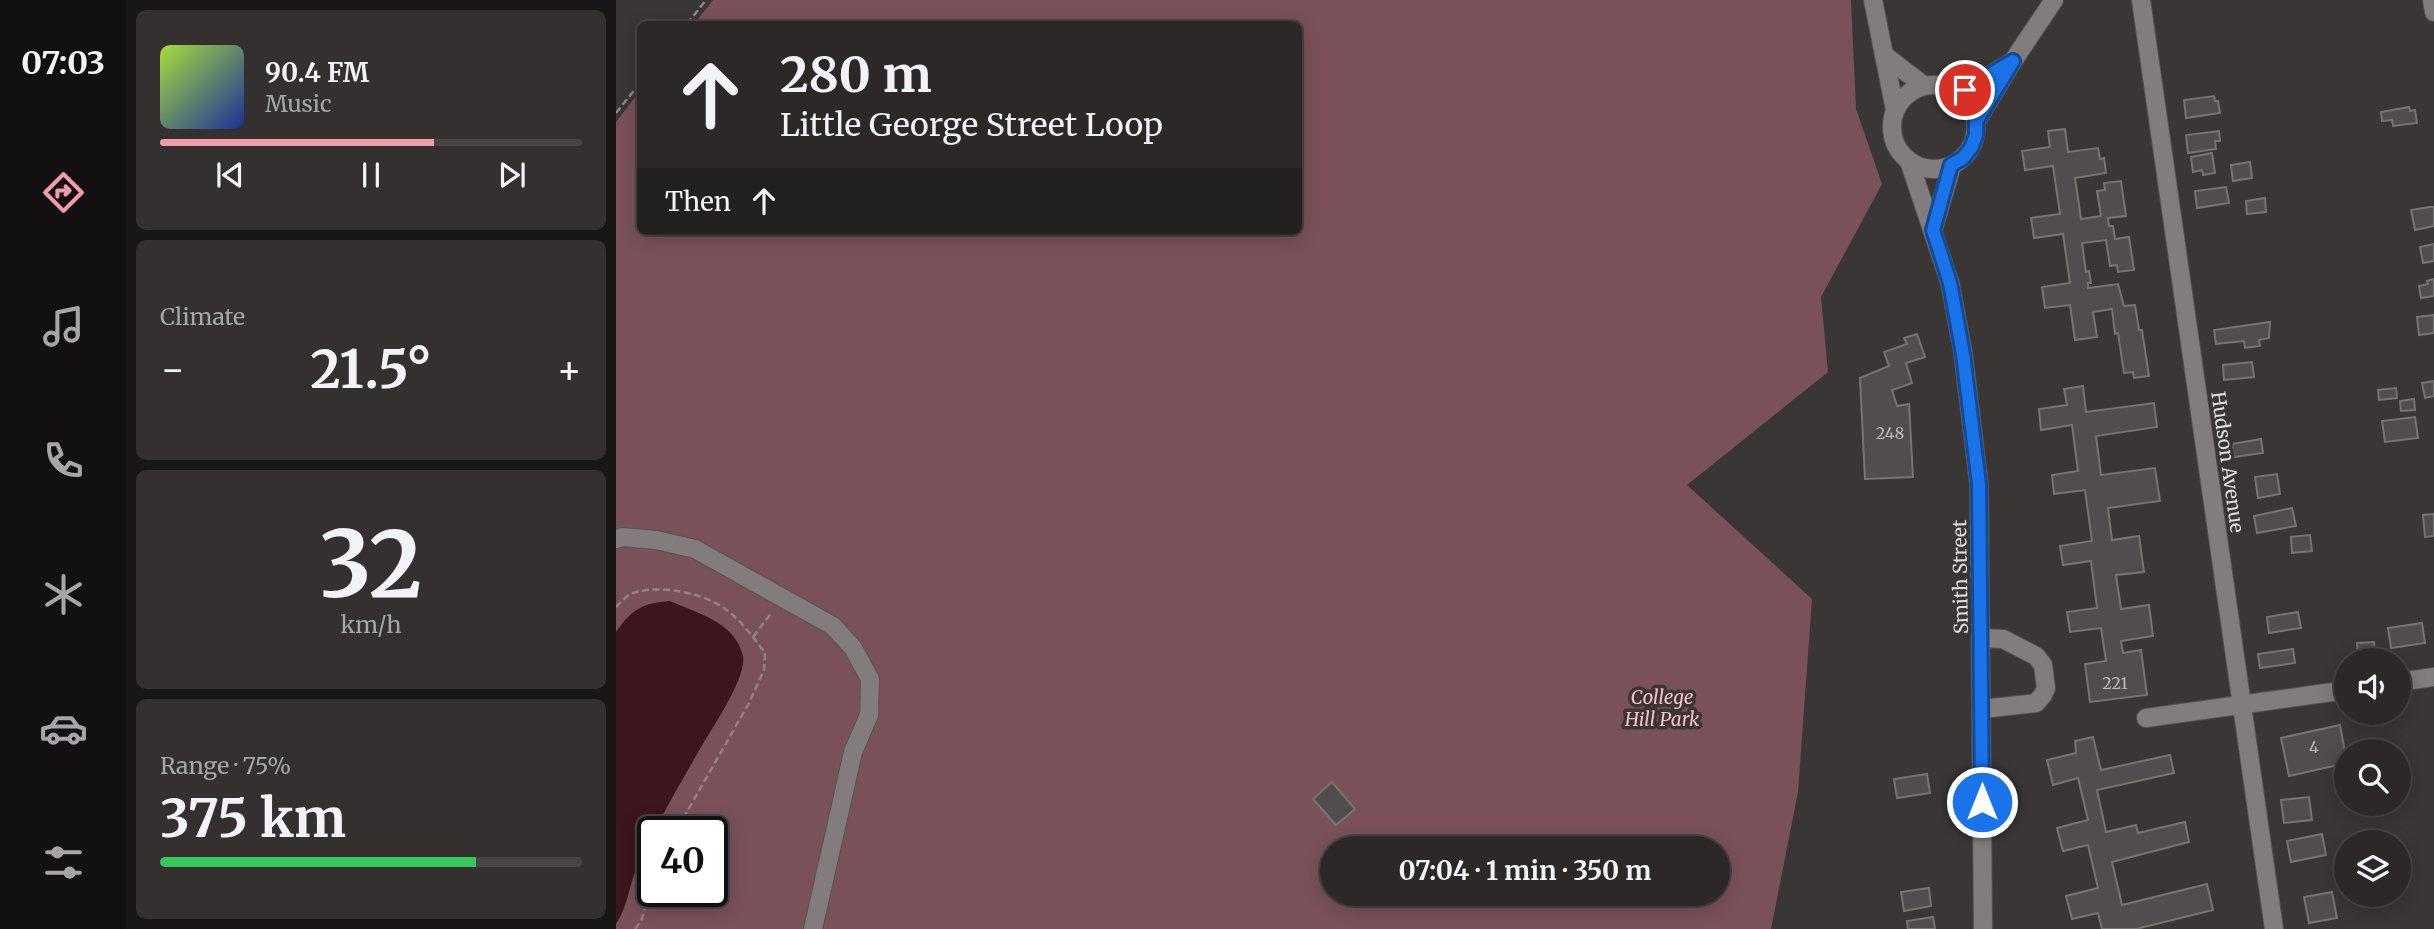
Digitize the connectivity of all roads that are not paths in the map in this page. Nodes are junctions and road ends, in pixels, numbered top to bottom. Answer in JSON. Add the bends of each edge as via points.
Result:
{"nodes":[{"id":1,"x":1873,"y":0,"type":"edge"},
{"id":2,"x":2054,"y":0,"type":"edge"},
{"id":3,"x":2141,"y":0,"type":"edge"},
{"id":4,"x":2432,"y":0,"type":"edge"},
{"id":5,"x":2434,"y":12,"type":"edge"},
{"id":6,"x":1884,"y":55,"type":"junction"},
{"id":7,"x":2013,"y":61,"type":"junction"},
{"id":8,"x":1923,"y":85,"type":"junction"},
{"id":9,"x":1961,"y":93,"type":"junction"},
{"id":10,"x":1895,"y":110,"type":"junction"},
{"id":11,"x":1976,"y":122,"type":"junction"},
{"id":12,"x":1909,"y":161,"type":"junction"},
{"id":13,"x":1951,"y":165,"type":"junction"},
{"id":14,"x":1933,"y":230,"type":"junction"},
{"id":15,"x":616,"y":539,"type":"edge"},
{"id":16,"x":1982,"y":638,"type":"junction"},
{"id":17,"x":2434,"y":677,"type":"edge"},
{"id":18,"x":2411,"y":680,"type":"edge"},
{"id":19,"x":2334,"y":692,"type":"edge"},
{"id":20,"x":2242,"y":706,"type":"junction"},
{"id":21,"x":1982,"y":709,"type":"junction"},
{"id":22,"x":2147,"y":718,"type":"dead end"},
{"id":23,"x":813,"y":929,"type":"edge"},
{"id":24,"x":1983,"y":929,"type":"edge"},
{"id":25,"x":2274,"y":929,"type":"edge"}],
"edges":[{"from":1,"to":6,"type":"street"},
{"from":2,"to":7,"type":"street"},
{"from":3,"to":20,"type":"street","name":"Hudson Avenue"},
{"from":4,"to":5,"type":"street"},
{"from":6,"to":8,"type":"street"},
{"from":6,"to":10,"type":"street"},
{"from":7,"to":9,"type":"street"},
{"from":7,"to":11,"type":"street"},
{"from":8,"to":9,"type":"street","via":[[1949,86]]},
{"from":8,"to":10,"type":"street","via":[[1906,94]]},
{"from":9,"to":11,"type":"street"},
{"from":10,"to":12,"type":"street","via":[[1893,138]]},
{"from":11,"to":13,"type":"street","via":[[1971,148]]},
{"from":12,"to":13,"type":"street","via":[[1930,169]]},
{"from":12,"to":14,"type":"street","name":"Smith Street"},
{"from":13,"to":14,"type":"street"},
{"from":14,"to":16,"type":"street","name":"Smith Street","via":[[1950,283],[1974,439],[1980,498]]},
{"from":15,"to":23,"type":"street","via":[[656,540],[695,549],[833,626],[853,648],[870,679],[869,715],[853,752]]},
{"from":16,"to":21,"type":"street","name":"Smith Street"},
{"from":16,"to":21,"type":"street","via":[[2003,639],[2036,656],[2043,665],[2046,688],[2036,704]]},
{"from":17,"to":18,"type":"street"},
{"from":19,"to":20,"type":"street"},
{"from":20,"to":22,"type":"street"},
{"from":20,"to":25,"type":"street","name":"Hudson Avenue"},
{"from":21,"to":24,"type":"street","name":"Smith Street"}]}
